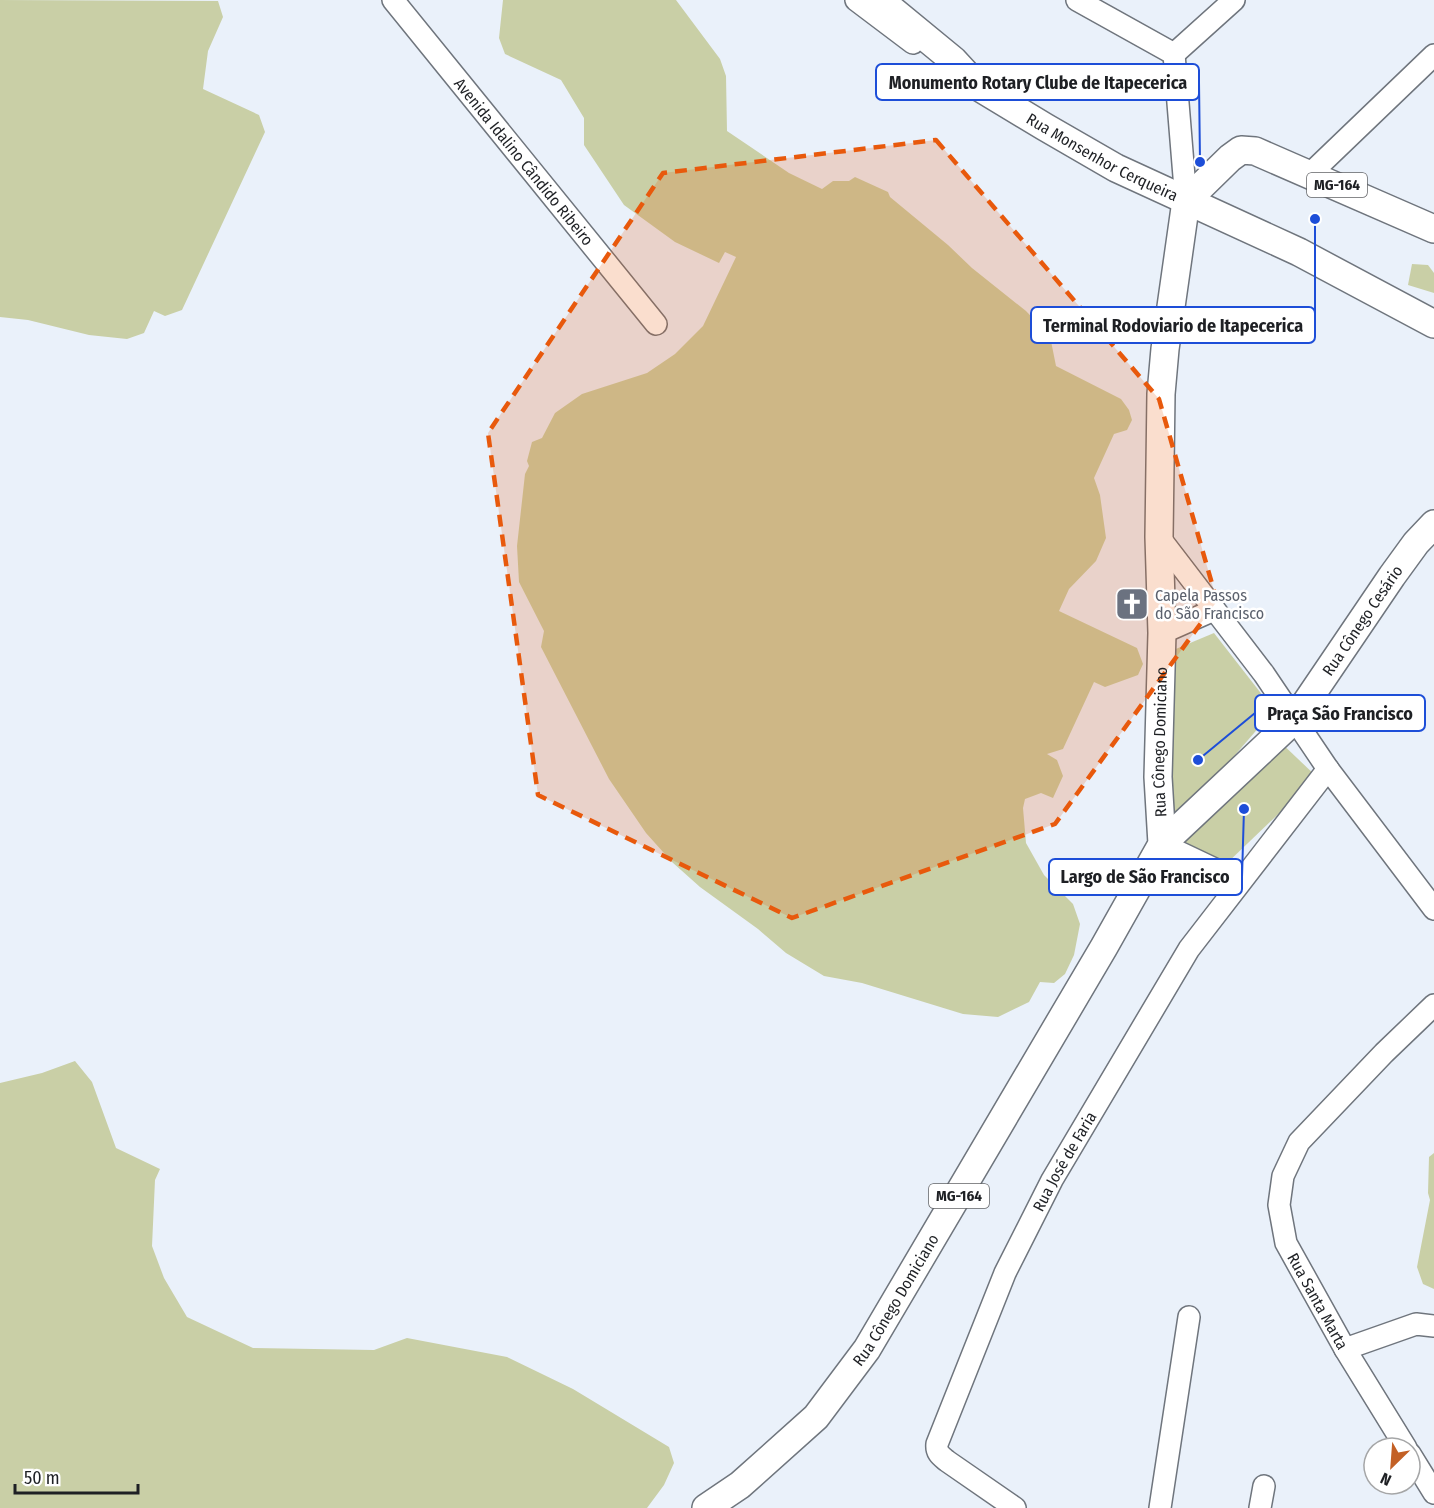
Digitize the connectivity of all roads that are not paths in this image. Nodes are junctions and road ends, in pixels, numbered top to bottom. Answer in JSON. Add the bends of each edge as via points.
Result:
{"nodes":[{"id":1,"x":393,"y":0,"type":"edge"},
{"id":2,"x":856,"y":0,"type":"edge"},
{"id":3,"x":880,"y":0,"type":"edge"},
{"id":4,"x":1077,"y":0,"type":"edge"},
{"id":5,"x":1234,"y":0,"type":"edge"},
{"id":6,"x":1174,"y":54,"type":"junction"},
{"id":7,"x":1434,"y":55,"type":"edge"},
{"id":8,"x":977,"y":86,"type":"junction"},
{"id":9,"x":1310,"y":174,"type":"junction"},
{"id":10,"x":1186,"y":201,"type":"junction"},
{"id":11,"x":1432,"y":230,"type":"edge"},
{"id":12,"x":656,"y":324,"type":"dead end"},
{"id":13,"x":1434,"y":324,"type":"edge"},
{"id":14,"x":1434,"y":524,"type":"edge"},
{"id":15,"x":1159,"y":537,"type":"junction"},
{"id":16,"x":1214,"y":610,"type":"junction"},
{"id":17,"x":1162,"y":633,"type":"junction"},
{"id":18,"x":1295,"y":719,"type":"junction"},
{"id":19,"x":1328,"y":769,"type":"junction"},
{"id":20,"x":1162,"y":844,"type":"junction"},
{"id":21,"x":1240,"y":881,"type":"junction"},
{"id":22,"x":1434,"y":909,"type":"edge"},
{"id":23,"x":1434,"y":1005,"type":"edge"},
{"id":24,"x":1189,"y":1317,"type":"dead end"},
{"id":25,"x":1434,"y":1326,"type":"edge"},
{"id":26,"x":1345,"y":1349,"type":"junction"},
{"id":27,"x":1399,"y":1436,"type":"edge"},
{"id":28,"x":1422,"y":1474,"type":"edge"},
{"id":29,"x":1264,"y":1486,"type":"dead end"},
{"id":30,"x":1434,"y":1493,"type":"edge"},
{"id":31,"x":706,"y":1508,"type":"edge"},
{"id":32,"x":1015,"y":1508,"type":"edge"},
{"id":33,"x":1160,"y":1508,"type":"edge"},
{"id":34,"x":1260,"y":1508,"type":"edge"}],
"edges":[{"from":1,"to":12,"type":"street","name":"Avenida Idalino Cândido Ribeiro"},
{"from":2,"to":8,"type":"street"},
{"from":3,"to":8,"type":"main road","name":"Rua Monsenhor Cerqueira","via":[[953,60]]},
{"from":4,"to":6,"type":"street"},
{"from":5,"to":6,"type":"street"},
{"from":6,"to":10,"type":"street","name":"Rua Cônego Domiciano"},
{"from":7,"to":9,"type":"street"},
{"from":8,"to":10,"type":"main road","name":"Rua Monsenhor Cerqueira","via":[[1116,168]]},
{"from":9,"to":10,"type":"main road","number":"MG-164","via":[[1255,151],[1241,150]]},
{"from":9,"to":11,"type":"main road","number":"MG-164"},
{"from":10,"to":13,"type":"main road","name":"Rua Monsenhor Cerqueira","via":[[1299,252]]},
{"from":10,"to":15,"type":"main road","name":"Rua Cônego Domiciano","via":[[1161,393]]},
{"from":14,"to":18,"type":"main road","name":"Rua Cônego Cesário","number":"MG-164","via":[[1392,576]]},
{"from":15,"to":16,"type":"street"},
{"from":15,"to":17,"type":"main road","name":"Rua Cônego Domiciano"},
{"from":16,"to":17,"type":"street"},
{"from":16,"to":18,"type":"street"},
{"from":17,"to":20,"type":"main road","name":"Rua Cônego Domiciano","via":[[1158,777]]},
{"from":18,"to":19,"type":"street"},
{"from":18,"to":20,"type":"main road","number":"MG-164"},
{"from":19,"to":21,"type":"street"},
{"from":19,"to":22,"type":"street"},
{"from":20,"to":21,"type":"street"},
{"from":20,"to":31,"type":"main road","name":"Rua Cônego Domiciano","number":"MG-164","via":[[867,1349],[816,1417],[740,1485]]},
{"from":21,"to":32,"type":"street","name":"Rua José de Faria","via":[[1188,949],[1052,1180],[1005,1273],[937,1444],[939,1455]]},
{"from":23,"to":26,"type":"street","name":"Rua Santa Marta","via":[[1299,1142],[1283,1176],[1279,1205],[1286,1243]]},
{"from":24,"to":33,"type":"street"},
{"from":25,"to":26,"type":"street","via":[[1416,1324]]},
{"from":26,"to":27,"type":"street","name":"Rua Santa Marta"},
{"from":28,"to":30,"type":"street"},
{"from":29,"to":34,"type":"street"}]}
